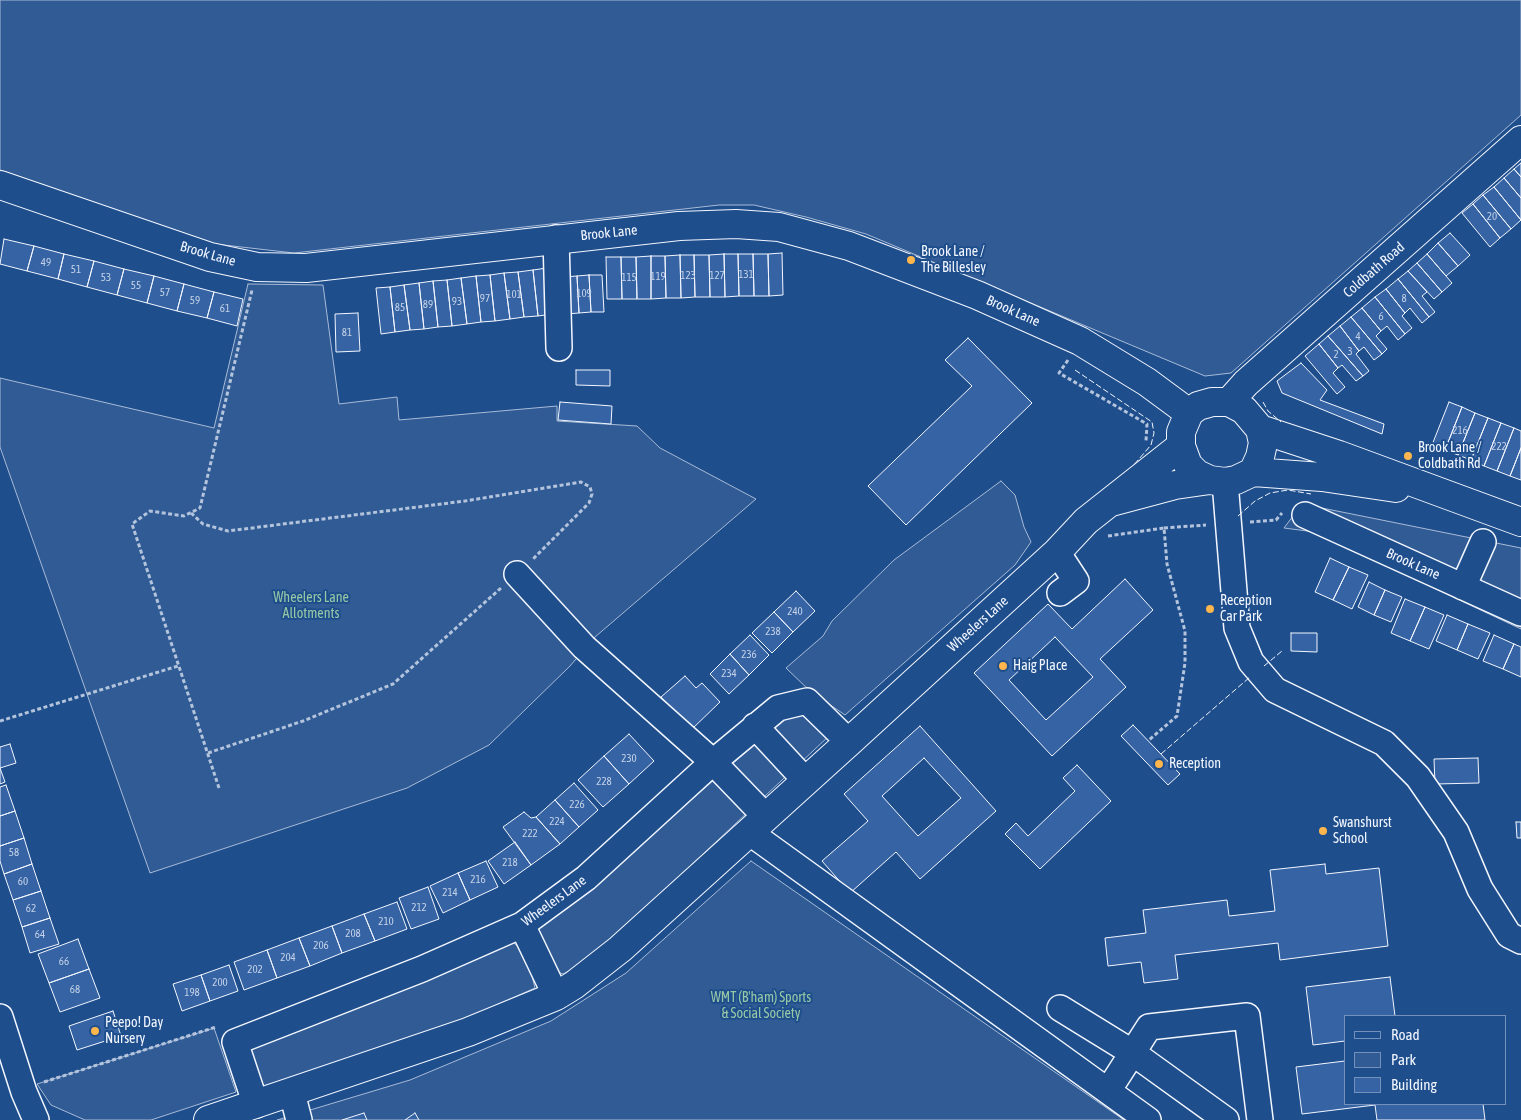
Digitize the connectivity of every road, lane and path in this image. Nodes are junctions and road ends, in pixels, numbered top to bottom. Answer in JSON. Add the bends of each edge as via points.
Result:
{"nodes":[{"id":1,"x":1521,"y":140,"type":"edge"},
{"id":2,"x":0,"y":185,"type":"edge"},
{"id":3,"x":556,"y":238,"type":"junction"},
{"id":4,"x":257,"y":267,"type":"junction"},
{"id":5,"x":1080,"y":341,"type":"junction"},
{"id":6,"x":559,"y":348,"type":"dead end"},
{"id":7,"x":1229,"y":402,"type":"junction"},
{"id":8,"x":1189,"y":413,"type":"junction"},
{"id":9,"x":1260,"y":429,"type":"junction"},
{"id":10,"x":1146,"y":445,"type":"dead end"},
{"id":11,"x":1181,"y":446,"type":"junction"},
{"id":12,"x":1253,"y":472,"type":"junction"},
{"id":13,"x":1218,"y":481,"type":"junction"},
{"id":14,"x":1459,"y":497,"type":"junction"},
{"id":15,"x":1106,"y":503,"type":"junction"},
{"id":16,"x":191,"y":513,"type":"junction"},
{"id":17,"x":1305,"y":515,"type":"dead end"},
{"id":18,"x":1086,"y":521,"type":"junction"},
{"id":19,"x":1521,"y":522,"type":"edge"},
{"id":20,"x":1483,"y":542,"type":"dead end"},
{"id":21,"x":1057,"y":552,"type":"junction"},
{"id":22,"x":517,"y":574,"type":"junction"},
{"id":23,"x":1463,"y":587,"type":"junction"},
{"id":24,"x":1060,"y":593,"type":"dead end"},
{"id":25,"x":1521,"y":612,"type":"edge"},
{"id":26,"x":178,"y":666,"type":"junction"},
{"id":27,"x":0,"y":721,"type":"edge"},
{"id":28,"x":755,"y":726,"type":"junction"},
{"id":29,"x":1149,"y":740,"type":"dead end"},
{"id":30,"x":849,"y":742,"type":"junction"},
{"id":31,"x":208,"y":753,"type":"junction"},
{"id":32,"x":713,"y":762,"type":"junction"},
{"id":33,"x":806,"y":781,"type":"junction"},
{"id":34,"x":219,"y":788,"type":"dead end"},
{"id":35,"x":758,"y":825,"type":"junction"},
{"id":36,"x":522,"y":926,"type":"junction"},
{"id":37,"x":1521,"y":941,"type":"edge"},
{"id":38,"x":556,"y":996,"type":"junction"},
{"id":39,"x":1060,"y":1008,"type":"dead end"},
{"id":40,"x":0,"y":1017,"type":"edge"},
{"id":41,"x":235,"y":1042,"type":"junction"},
{"id":42,"x":1133,"y":1053,"type":"junction"},
{"id":43,"x":1108,"y":1091,"type":"junction"},
{"id":44,"x":24,"y":1092,"type":"junction"},
{"id":45,"x":292,"y":1093,"type":"junction"},
{"id":46,"x":256,"y":1105,"type":"junction"},
{"id":47,"x":36,"y":1120,"type":"edge"},
{"id":48,"x":208,"y":1120,"type":"edge"},
{"id":49,"x":299,"y":1120,"type":"edge"},
{"id":50,"x":1148,"y":1120,"type":"edge"},
{"id":51,"x":1226,"y":1120,"type":"edge"},
{"id":52,"x":1260,"y":1120,"type":"edge"}],
"edges":[{"from":1,"to":7,"type":"main road","name":"Coldbath Road","via":[[1246,383]]},
{"from":2,"to":4,"type":"main road","name":"Brook Lane","via":[[202,254]]},
{"from":3,"to":4,"type":"main road","name":"Brook Lane","via":[[306,268]]},
{"from":3,"to":5,"type":"main road","name":"Brook Lane","via":[[679,226],[736,224],[779,227],[849,246],[977,294]]},
{"from":3,"to":6,"type":"street"},
{"from":4,"to":16,"type":"path","via":[[200,508]]},
{"from":5,"to":8,"type":"main road","name":"Brook Lane","via":[[1148,382]]},
{"from":5,"to":10,"type":"path","via":[[1059,373],[1147,424]]},
{"from":7,"to":8,"type":"main road","via":[[1212,402]]},
{"from":7,"to":9,"type":"main road","via":[[1244,410]]},
{"from":8,"to":11,"type":"main road","via":[[1181,432]]},
{"from":9,"to":12,"type":"main road","via":[[1263,443]]},
{"from":9,"to":14,"type":"main road"},
{"from":11,"to":13,"type":"main road","via":[[1188,465],[1197,474]]},
{"from":11,"to":15,"type":"main road","name":"Wheelers Lane"},
{"from":12,"to":13,"type":"main road"},
{"from":12,"to":14,"type":"main road","via":[[1322,477]]},
{"from":13,"to":15,"type":"main road","name":"Wheelers Lane","via":[[1175,485]]},
{"from":13,"to":37,"type":"street","via":[[1237,628],[1251,662],[1275,690],[1384,743],[1411,770],[1456,832],[1480,889],[1509,935]]},
{"from":14,"to":19,"type":"main road"},
{"from":15,"to":18,"type":"main road","name":"Wheelers Lane"},
{"from":16,"to":22,"type":"path","via":[[203,524],[228,531],[581,482],[590,488],[590,503]]},
{"from":16,"to":26,"type":"path","via":[[184,516],[150,511],[132,524]]},
{"from":17,"to":23,"type":"street","name":"Brook Lane"},
{"from":18,"to":21,"type":"main road","name":"Wheelers Lane"},
{"from":18,"to":29,"type":"path","via":[[1102,537],[1164,528],[1167,564],[1185,631],[1185,663],[1177,716]]},
{"from":20,"to":23,"type":"street"},
{"from":21,"to":24,"type":"street","via":[[1076,581]]},
{"from":21,"to":30,"type":"main road","name":"Wheelers Lane"},
{"from":22,"to":31,"type":"path","via":[[393,684],[303,721]]},
{"from":22,"to":32,"type":"street","via":[[584,648]]},
{"from":23,"to":25,"type":"street","name":"Brook Lane"},
{"from":26,"to":27,"type":"path"},
{"from":26,"to":31,"type":"path"},
{"from":28,"to":30,"type":"street","name":"Wheelers Lane","via":[[778,708],[807,701]]},
{"from":28,"to":32,"type":"street","name":"Wheelers Lane"},
{"from":28,"to":33,"type":"street"},
{"from":30,"to":33,"type":"main road","name":"Wheelers Lane"},
{"from":31,"to":34,"type":"path"},
{"from":32,"to":35,"type":"street"},
{"from":32,"to":36,"type":"street","name":"Wheelers Lane","via":[[586,878]]},
{"from":33,"to":35,"type":"main road","name":"Wheelers Lane"},
{"from":35,"to":38,"type":"main road","name":"Wheelers Lane","via":[[620,949]]},
{"from":35,"to":43,"type":"street"},
{"from":36,"to":38,"type":"street"},
{"from":36,"to":41,"type":"street","name":"Wheelers Lane"},
{"from":38,"to":45,"type":"main road","name":"Wheelers Lane","via":[[468,1032]]},
{"from":39,"to":42,"type":"street"},
{"from":40,"to":44,"type":"street"},
{"from":41,"to":44,"type":"path","via":[[220,1026],[37,1084]]},
{"from":41,"to":46,"type":"street"},
{"from":42,"to":43,"type":"street"},
{"from":42,"to":51,"type":"street"},
{"from":42,"to":52,"type":"street","via":[[1149,1027],[1247,1016]]},
{"from":43,"to":50,"type":"street"},
{"from":44,"to":47,"type":"street"},
{"from":45,"to":46,"type":"main road","name":"Wheelers Lane"},
{"from":45,"to":49,"type":"street"},
{"from":46,"to":48,"type":"main road","name":"Wheelers Lane"}]}
